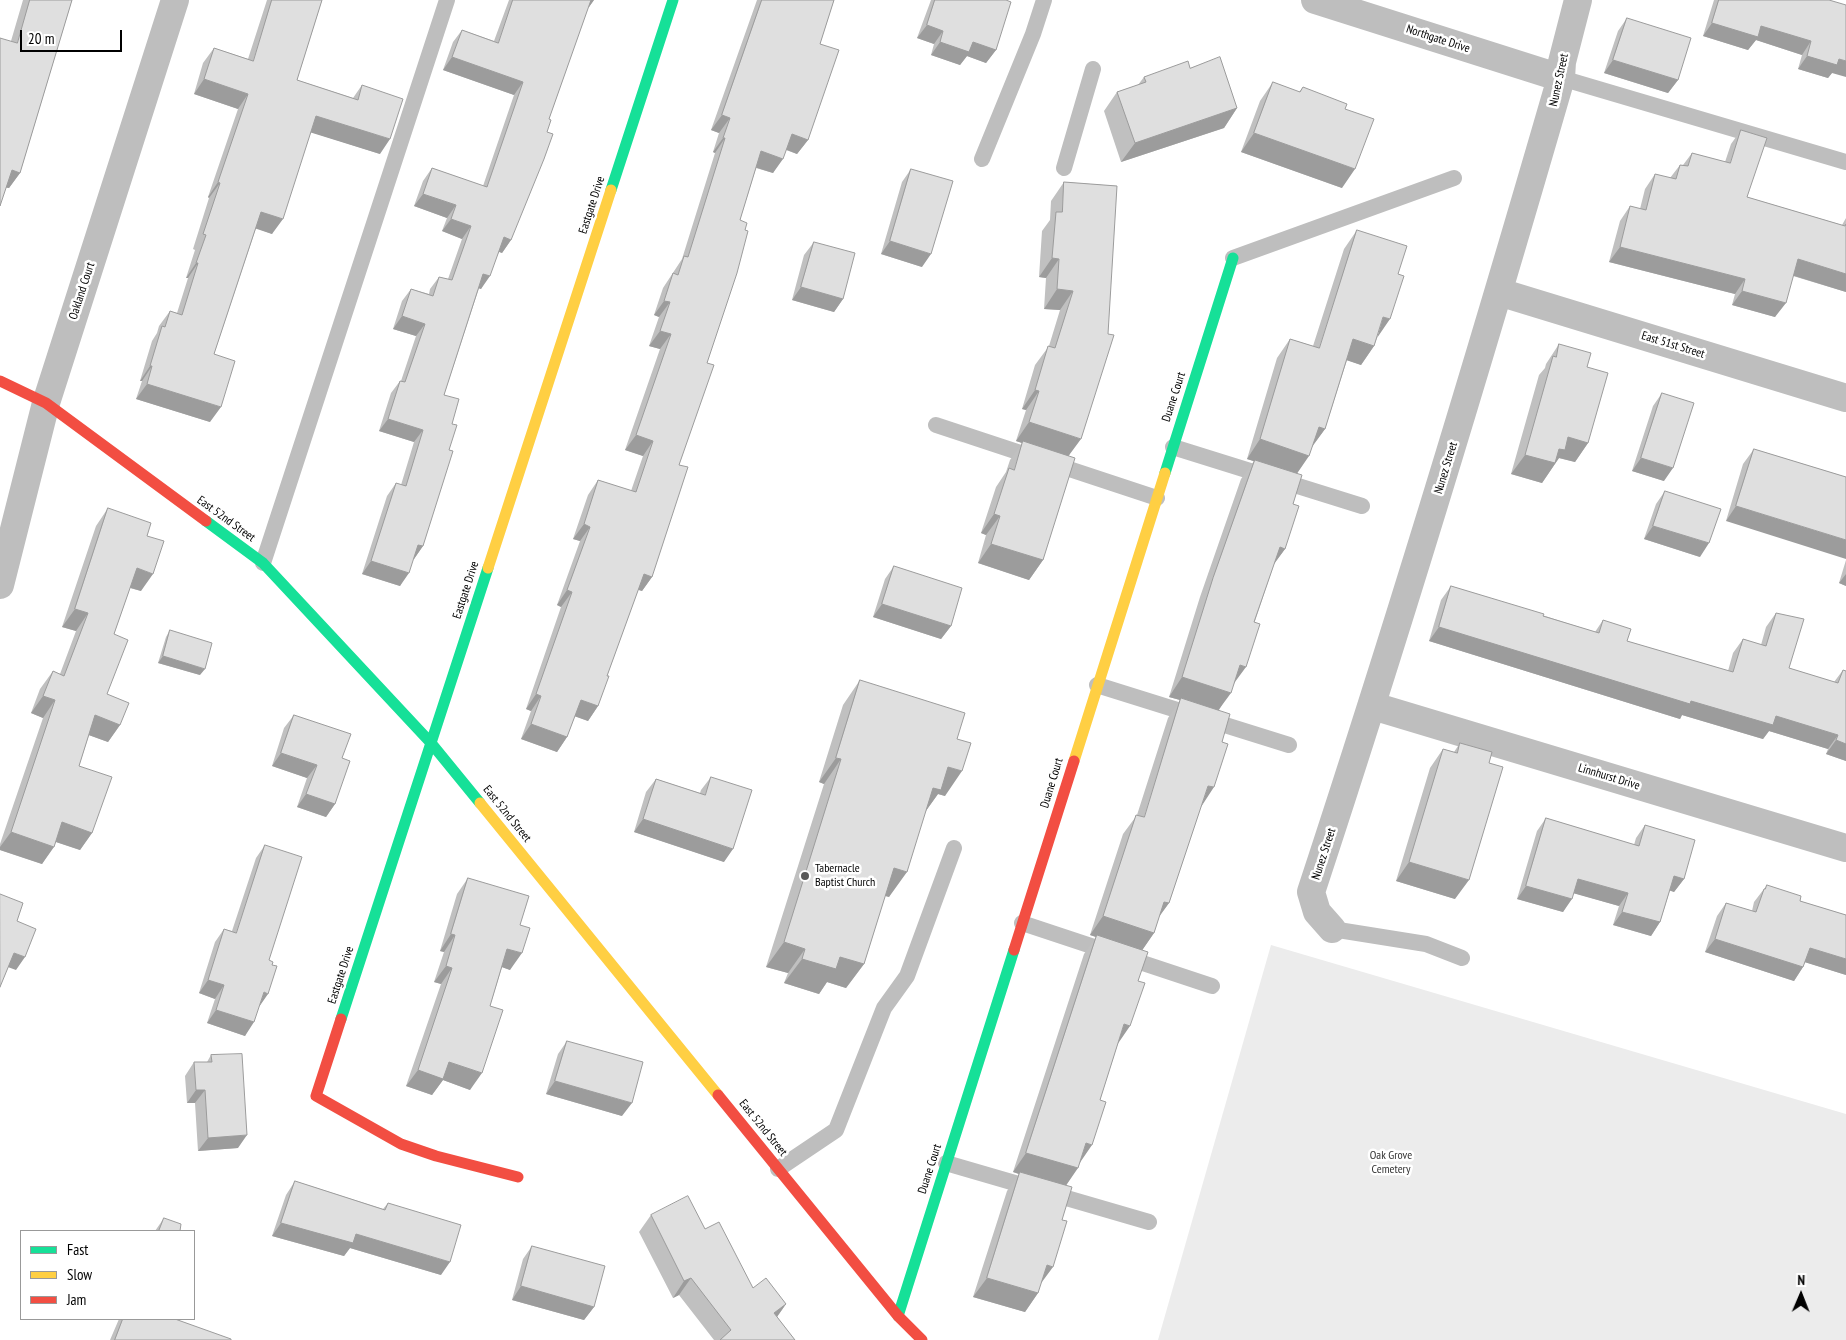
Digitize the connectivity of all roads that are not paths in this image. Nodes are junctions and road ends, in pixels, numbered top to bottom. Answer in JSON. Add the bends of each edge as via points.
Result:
{"nodes":[{"id":1,"x":175,"y":0,"type":"edge"},
{"id":2,"x":447,"y":0,"type":"edge"},
{"id":3,"x":673,"y":0,"type":"edge"},
{"id":4,"x":1044,"y":0,"type":"edge"},
{"id":5,"x":1315,"y":0,"type":"edge"},
{"id":6,"x":1578,"y":0,"type":"edge"},
{"id":7,"x":1093,"y":70,"type":"dead end"},
{"id":8,"x":1562,"y":78,"type":"junction"},
{"id":9,"x":982,"y":159,"type":"dead end"},
{"id":10,"x":1846,"y":162,"type":"edge"},
{"id":11,"x":1064,"y":168,"type":"dead end"},
{"id":12,"x":1454,"y":178,"type":"dead end"},
{"id":13,"x":1233,"y":258,"type":"joint"},
{"id":14,"x":1500,"y":292,"type":"junction"},
{"id":15,"x":0,"y":381,"type":"edge"},
{"id":16,"x":1846,"y":398,"type":"edge"},
{"id":17,"x":46,"y":403,"type":"junction"},
{"id":18,"x":936,"y":425,"type":"dead end"},
{"id":19,"x":1173,"y":447,"type":"junction"},
{"id":20,"x":1157,"y":498,"type":"junction"},
{"id":21,"x":1362,"y":506,"type":"dead end"},
{"id":22,"x":263,"y":563,"type":"junction"},
{"id":23,"x":0,"y":585,"type":"edge"},
{"id":24,"x":1097,"y":685,"type":"junction"},
{"id":25,"x":1373,"y":706,"type":"junction"},
{"id":26,"x":431,"y":743,"type":"junction"},
{"id":27,"x":1289,"y":745,"type":"dead end"},
{"id":28,"x":954,"y":848,"type":"dead end"},
{"id":29,"x":1846,"y":848,"type":"edge"},
{"id":30,"x":1022,"y":923,"type":"junction"},
{"id":31,"x":1332,"y":928,"type":"joint"},
{"id":32,"x":1462,"y":958,"type":"dead end"},
{"id":33,"x":1212,"y":986,"type":"dead end"},
{"id":34,"x":946,"y":1163,"type":"junction"},
{"id":35,"x":778,"y":1169,"type":"junction"},
{"id":36,"x":518,"y":1176,"type":"dead end"},
{"id":37,"x":1149,"y":1222,"type":"dead end"},
{"id":38,"x":898,"y":1316,"type":"junction"},
{"id":39,"x":922,"y":1340,"type":"edge"}],
"edges":[{"from":1,"to":17,"type":"street","name":"Oakland Court"},
{"from":2,"to":22,"type":"lane"},
{"from":3,"to":26,"type":"street","name":"Eastgate Drive"},
{"from":4,"to":9,"type":"lane"},
{"from":5,"to":8,"type":"street","name":"Northgate Drive"},
{"from":6,"to":8,"type":"street","name":"Nunez Street","via":[[1562,62]]},
{"from":7,"to":11,"type":"lane"},
{"from":8,"to":10,"type":"lane"},
{"from":8,"to":14,"type":"street","name":"Nunez Street"},
{"from":12,"to":13,"type":"lane"},
{"from":13,"to":19,"type":"street","name":"Duane Court"},
{"from":14,"to":16,"type":"street","name":"East 51st Street"},
{"from":14,"to":25,"type":"street","name":"Nunez Street"},
{"from":15,"to":17,"type":"street","name":"East 52nd Street"},
{"from":17,"to":22,"type":"street","name":"East 52nd Street"},
{"from":17,"to":23,"type":"street","name":"Oakland Court"},
{"from":18,"to":20,"type":"lane"},
{"from":19,"to":20,"type":"street","name":"Duane Court"},
{"from":19,"to":21,"type":"lane"},
{"from":20,"to":24,"type":"street","name":"Duane Court"},
{"from":22,"to":26,"type":"street","name":"East 52nd Street"},
{"from":24,"to":27,"type":"lane"},
{"from":24,"to":30,"type":"street","name":"Duane Court"},
{"from":25,"to":29,"type":"street","name":"Linnhurst Drive"},
{"from":25,"to":31,"type":"street","name":"Nunez Street","via":[[1311,892],[1317,912]]},
{"from":26,"to":35,"type":"street","name":"East 52nd Street"},
{"from":26,"to":36,"type":"street","name":"Eastgate Drive","via":[[316,1096],[401,1144]]},
{"from":28,"to":35,"type":"lane","via":[[907,976],[884,1008],[836,1130]]},
{"from":30,"to":33,"type":"lane"},
{"from":30,"to":34,"type":"street","name":"Duane Court"},
{"from":31,"to":32,"type":"lane","via":[[1426,944]]},
{"from":34,"to":37,"type":"lane"},
{"from":34,"to":38,"type":"street","name":"Duane Court"},
{"from":35,"to":38,"type":"street","name":"East 52nd Street"},
{"from":38,"to":39,"type":"street","name":"East 52nd Street"}]}
